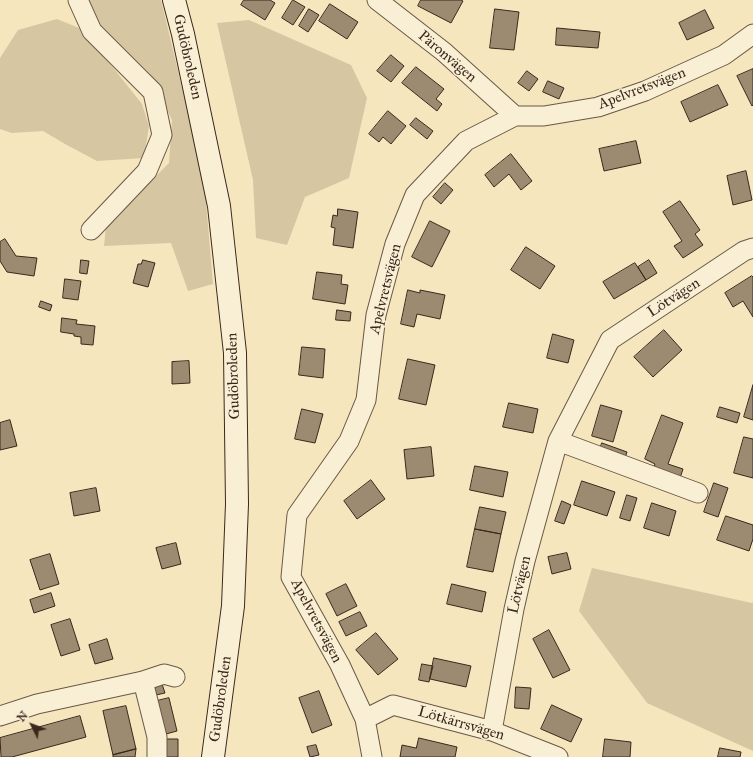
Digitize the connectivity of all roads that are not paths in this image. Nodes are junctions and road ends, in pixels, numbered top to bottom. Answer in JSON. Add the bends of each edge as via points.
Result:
{"nodes":[{"id":1,"x":78,"y":0,"type":"edge"},
{"id":2,"x":174,"y":0,"type":"edge"},
{"id":3,"x":377,"y":0,"type":"edge"},
{"id":4,"x":753,"y":34,"type":"edge"},
{"id":5,"x":515,"y":116,"type":"junction"},
{"id":6,"x":91,"y":230,"type":"dead end"},
{"id":7,"x":753,"y":248,"type":"edge"},
{"id":8,"x":558,"y":441,"type":"junction"},
{"id":9,"x":698,"y":493,"type":"dead end"},
{"id":10,"x":176,"y":677,"type":"dead end"},
{"id":11,"x":142,"y":681,"type":"junction"},
{"id":12,"x":0,"y":716,"type":"edge"},
{"id":13,"x":365,"y":719,"type":"junction"},
{"id":14,"x":492,"y":731,"type":"junction"},
{"id":15,"x":157,"y":757,"type":"edge"},
{"id":16,"x":213,"y":757,"type":"edge"},
{"id":17,"x":372,"y":757,"type":"edge"},
{"id":18,"x":558,"y":757,"type":"edge"}],
"edges":[{"from":1,"to":6,"type":"street","via":[[92,31],[153,92],[162,135],[147,171]]},
{"from":2,"to":16,"type":"main road","name":"Gudöbroleden","via":[[219,206],[235,353],[237,504],[233,606]]},
{"from":3,"to":5,"type":"street","name":"Päronvägen","via":[[444,52]]},
{"from":4,"to":5,"type":"street","name":"Apelvretsvägen","via":[[724,55],[640,93],[598,106],[544,116]]},
{"from":5,"to":13,"type":"street","name":"Apelvretsvägen","via":[[466,141],[415,195],[395,244],[376,315],[366,400],[349,441],[297,515],[291,577],[340,665]]},
{"from":7,"to":8,"type":"street","name":"Lötvägen","via":[[744,251],[610,340]]},
{"from":8,"to":9,"type":"street"},
{"from":8,"to":14,"type":"street","name":"Lötvägen","via":[[523,568]]},
{"from":10,"to":11,"type":"street","via":[[164,674]]},
{"from":11,"to":12,"type":"street","via":[[37,704]]},
{"from":11,"to":15,"type":"street","via":[[157,737]]},
{"from":13,"to":14,"type":"street","name":"Lötkärrsvägen","via":[[393,705]]},
{"from":13,"to":17,"type":"street","name":"Apelvretsvägen"},
{"from":14,"to":18,"type":"street","name":"Lötkärrsvägen"}]}
